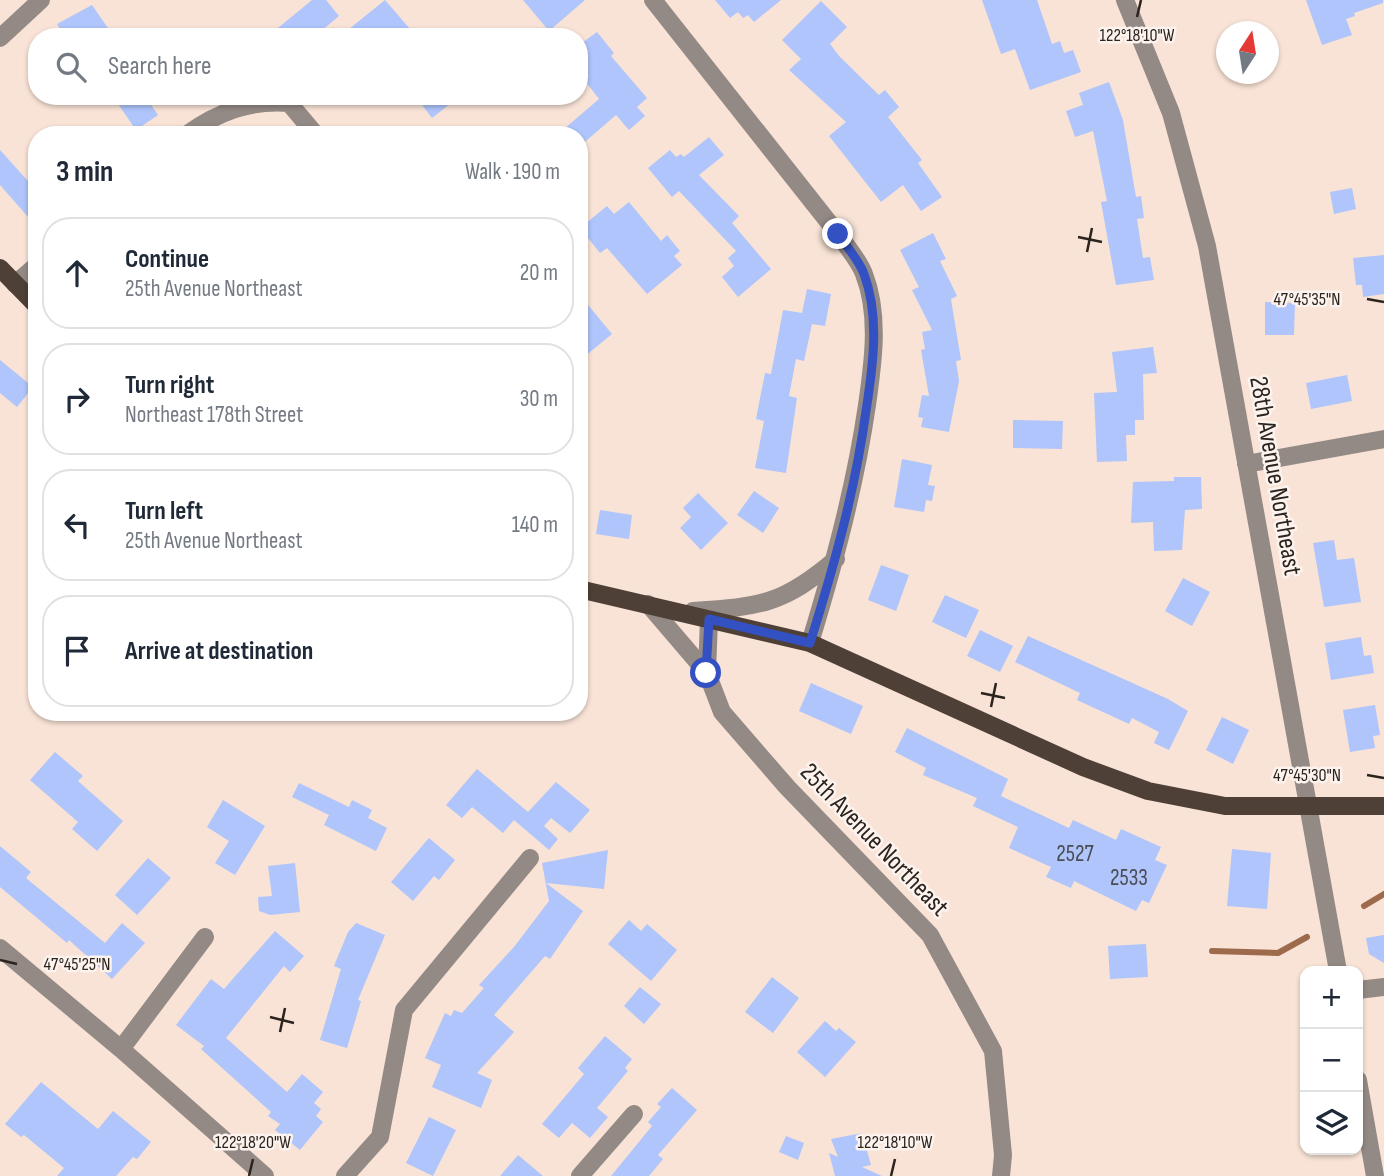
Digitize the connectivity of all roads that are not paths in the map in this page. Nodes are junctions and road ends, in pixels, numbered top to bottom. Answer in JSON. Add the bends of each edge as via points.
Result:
{"nodes":[{"id":1,"x":41,"y":0,"type":"edge"},
{"id":2,"x":653,"y":0,"type":"edge"},
{"id":3,"x":1125,"y":0,"type":"edge"},
{"id":4,"x":0,"y":38,"type":"edge"},
{"id":5,"x":251,"y":105,"type":"edge"},
{"id":6,"x":291,"y":105,"type":"edge"},
{"id":7,"x":200,"y":126,"type":"edge"},
{"id":8,"x":308,"y":126,"type":"edge"},
{"id":9,"x":0,"y":268,"type":"edge"},
{"id":10,"x":28,"y":273,"type":"edge"},
{"id":11,"x":15,"y":284,"type":"junction"},
{"id":12,"x":28,"y":297,"type":"edge"},
{"id":13,"x":1384,"y":439,"type":"edge"},
{"id":14,"x":1247,"y":464,"type":"junction"},
{"id":15,"x":836,"y":559,"type":"junction"},
{"id":16,"x":588,"y":591,"type":"edge"},
{"id":17,"x":648,"y":604,"type":"junction"},
{"id":18,"x":681,"y":612,"type":"junction"},
{"id":19,"x":709,"y":619,"type":"junction"},
{"id":20,"x":810,"y":643,"type":"junction"},
{"id":21,"x":706,"y":673,"type":"junction"},
{"id":22,"x":1384,"y":806,"type":"edge"},
{"id":23,"x":1307,"y":808,"type":"junction"},
{"id":24,"x":530,"y":858,"type":"dead end"},
{"id":25,"x":205,"y":937,"type":"dead end"},
{"id":26,"x":0,"y":948,"type":"edge"},
{"id":27,"x":1337,"y":966,"type":"edge"},
{"id":28,"x":1384,"y":987,"type":"edge"},
{"id":29,"x":1363,"y":989,"type":"edge"},
{"id":30,"x":121,"y":1049,"type":"junction"},
{"id":31,"x":1360,"y":1092,"type":"edge"},
{"id":32,"x":634,"y":1114,"type":"dead end"},
{"id":33,"x":265,"y":1176,"type":"edge"},
{"id":34,"x":345,"y":1176,"type":"edge"},
{"id":35,"x":580,"y":1176,"type":"edge"},
{"id":36,"x":1001,"y":1176,"type":"edge"},
{"id":37,"x":1375,"y":1176,"type":"edge"}],
"edges":[{"from":1,"to":4,"type":"street"},
{"from":2,"to":15,"type":"street","via":[[864,273],[873,317],[872,367],[857,475]]},
{"from":3,"to":14,"type":"street","name":"28th Avenue Northeast","via":[[1171,113],[1207,246]]},
{"from":5,"to":7,"type":"street","via":[[226,110]]},
{"from":6,"to":8,"type":"street"},
{"from":9,"to":11,"type":"main road"},
{"from":10,"to":11,"type":"street"},
{"from":11,"to":12,"type":"main road"},
{"from":13,"to":14,"type":"street"},
{"from":14,"to":23,"type":"street","name":"28th Avenue Northeast"},
{"from":15,"to":18,"type":"street","via":[[804,586],[774,602]]},
{"from":15,"to":20,"type":"street"},
{"from":16,"to":17,"type":"main road"},
{"from":17,"to":18,"type":"main road"},
{"from":17,"to":21,"type":"street","name":"25th Avenue Northeast"},
{"from":18,"to":19,"type":"main road"},
{"from":19,"to":20,"type":"main road"},
{"from":19,"to":21,"type":"street","name":"25th Avenue Northeast"},
{"from":20,"to":23,"type":"main road","via":[[1083,768],[1148,791],[1225,806]]},
{"from":21,"to":36,"type":"street","name":"25th Avenue Northeast","via":[[722,712],[787,787],[930,934],[993,1051]]},
{"from":22,"to":23,"type":"main road"},
{"from":23,"to":27,"type":"street","name":"28th Avenue Northeast"},
{"from":24,"to":34,"type":"street","via":[[404,1010],[380,1137]]},
{"from":25,"to":30,"type":"street"},
{"from":26,"to":30,"type":"street"},
{"from":28,"to":29,"type":"street"},
{"from":30,"to":33,"type":"street"},
{"from":31,"to":37,"type":"street"},
{"from":32,"to":35,"type":"street"}]}
